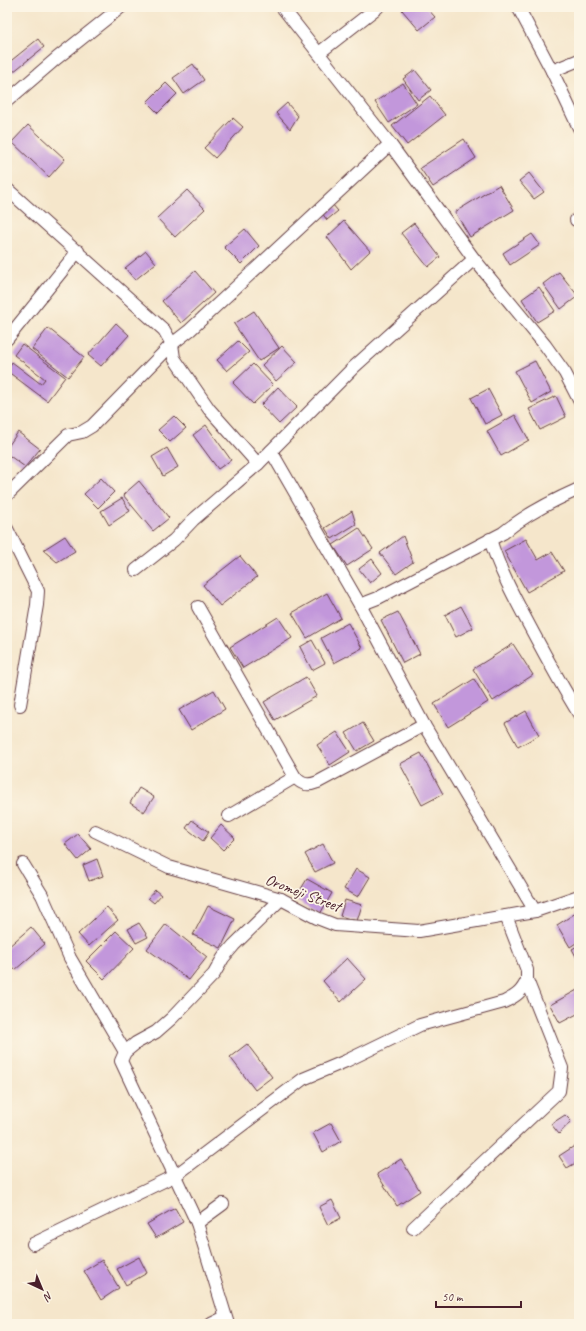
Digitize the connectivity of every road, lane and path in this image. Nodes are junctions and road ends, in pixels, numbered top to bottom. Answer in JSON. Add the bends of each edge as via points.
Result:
{"nodes":[{"id":1,"x":121,"y":7,"type":"edge"},
{"id":2,"x":282,"y":7,"type":"edge"},
{"id":3,"x":378,"y":7,"type":"edge"},
{"id":4,"x":518,"y":7,"type":"edge"},
{"id":5,"x":319,"y":53,"type":"junction"},
{"id":6,"x":579,"y":60,"type":"edge"},
{"id":7,"x":552,"y":71,"type":"junction"},
{"id":8,"x":7,"y":102,"type":"edge"},
{"id":9,"x":579,"y":128,"type":"edge"},
{"id":10,"x":390,"y":144,"type":"junction"},
{"id":11,"x":7,"y":188,"type":"edge"},
{"id":12,"x":78,"y":251,"type":"junction"},
{"id":13,"x":474,"y":259,"type":"junction"},
{"id":14,"x":7,"y":339,"type":"edge"},
{"id":15,"x":172,"y":344,"type":"junction"},
{"id":16,"x":579,"y":400,"type":"edge"},
{"id":17,"x":271,"y":451,"type":"junction"},
{"id":18,"x":258,"y":464,"type":"junction"},
{"id":19,"x":579,"y":489,"type":"edge"},
{"id":20,"x":7,"y":495,"type":"edge"},
{"id":21,"x":7,"y":529,"type":"edge"},
{"id":22,"x":490,"y":539,"type":"junction"},
{"id":23,"x":136,"y":570,"type":"dead end"},
{"id":24,"x":360,"y":605,"type":"junction"},
{"id":25,"x":198,"y":607,"type":"dead end"},
{"id":26,"x":20,"y":705,"type":"dead end"},
{"id":27,"x":579,"y":714,"type":"edge"},
{"id":28,"x":424,"y":725,"type":"junction"},
{"id":29,"x":295,"y":777,"type":"junction"},
{"id":30,"x":229,"y":816,"type":"dead end"},
{"id":31,"x":95,"y":831,"type":"dead end"},
{"id":32,"x":24,"y":864,"type":"dead end"},
{"id":33,"x":579,"y":896,"type":"edge"},
{"id":34,"x":281,"y":900,"type":"junction"},
{"id":35,"x":535,"y":911,"type":"junction"},
{"id":36,"x":506,"y":916,"type":"junction"},
{"id":37,"x":527,"y":980,"type":"junction"},
{"id":38,"x":125,"y":1052,"type":"junction"},
{"id":39,"x":176,"y":1175,"type":"junction"},
{"id":40,"x":223,"y":1204,"type":"dead end"},
{"id":41,"x":197,"y":1223,"type":"junction"},
{"id":42,"x":413,"y":1228,"type":"dead end"},
{"id":43,"x":33,"y":1244,"type":"dead end"},
{"id":44,"x":226,"y":1321,"type":"edge"},
{"id":45,"x":211,"y":1324,"type":"edge"}],
"edges":[{"from":1,"to":8,"type":"street"},
{"from":2,"to":5,"type":"street"},
{"from":3,"to":5,"type":"street"},
{"from":4,"to":7,"type":"street"},
{"from":5,"to":10,"type":"street"},
{"from":6,"to":7,"type":"street"},
{"from":7,"to":9,"type":"street"},
{"from":10,"to":13,"type":"street"},
{"from":10,"to":15,"type":"street"},
{"from":11,"to":12,"type":"street"},
{"from":12,"to":14,"type":"street"},
{"from":12,"to":15,"type":"street","via":[[164,330]]},
{"from":13,"to":16,"type":"street","via":[[545,345]]},
{"from":13,"to":17,"type":"street","via":[[354,367]]},
{"from":15,"to":18,"type":"street","via":[[174,358],[209,408]]},
{"from":15,"to":20,"type":"street","via":[[92,426],[82,432],[68,435]]},
{"from":17,"to":18,"type":"street"},
{"from":17,"to":24,"type":"street"},
{"from":18,"to":23,"type":"street","via":[[193,520],[174,540]]},
{"from":19,"to":22,"type":"street","via":[[548,504]]},
{"from":21,"to":26,"type":"street","via":[[38,591]]},
{"from":22,"to":24,"type":"street"},
{"from":22,"to":27,"type":"street","via":[[496,560],[519,607]]},
{"from":24,"to":28,"type":"street"},
{"from":25,"to":29,"type":"street"},
{"from":28,"to":29,"type":"street","via":[[318,782],[309,785],[300,783]]},
{"from":28,"to":35,"type":"street"},
{"from":29,"to":30,"type":"street"},
{"from":31,"to":34,"type":"street","name":"Oromeji Street","via":[[169,867]]},
{"from":32,"to":38,"type":"street","via":[[42,895],[70,958]]},
{"from":33,"to":35,"type":"street","name":"Oromeji Street"},
{"from":34,"to":36,"type":"street","name":"Oromeji Street","via":[[335,925],[419,931]]},
{"from":34,"to":38,"type":"street","via":[[234,945],[214,974],[172,1018]]},
{"from":35,"to":36,"type":"street","name":"Oromeji Street"},
{"from":36,"to":37,"type":"street","via":[[527,970]]},
{"from":37,"to":39,"type":"street","via":[[523,990],[504,1002],[420,1026],[302,1079]]},
{"from":37,"to":42,"type":"street","via":[[562,1068],[559,1091]]},
{"from":38,"to":39,"type":"street","via":[[121,1060]]},
{"from":39,"to":41,"type":"street"},
{"from":39,"to":43,"type":"street"},
{"from":40,"to":41,"type":"street"},
{"from":41,"to":44,"type":"street"},
{"from":44,"to":45,"type":"street"}]}
